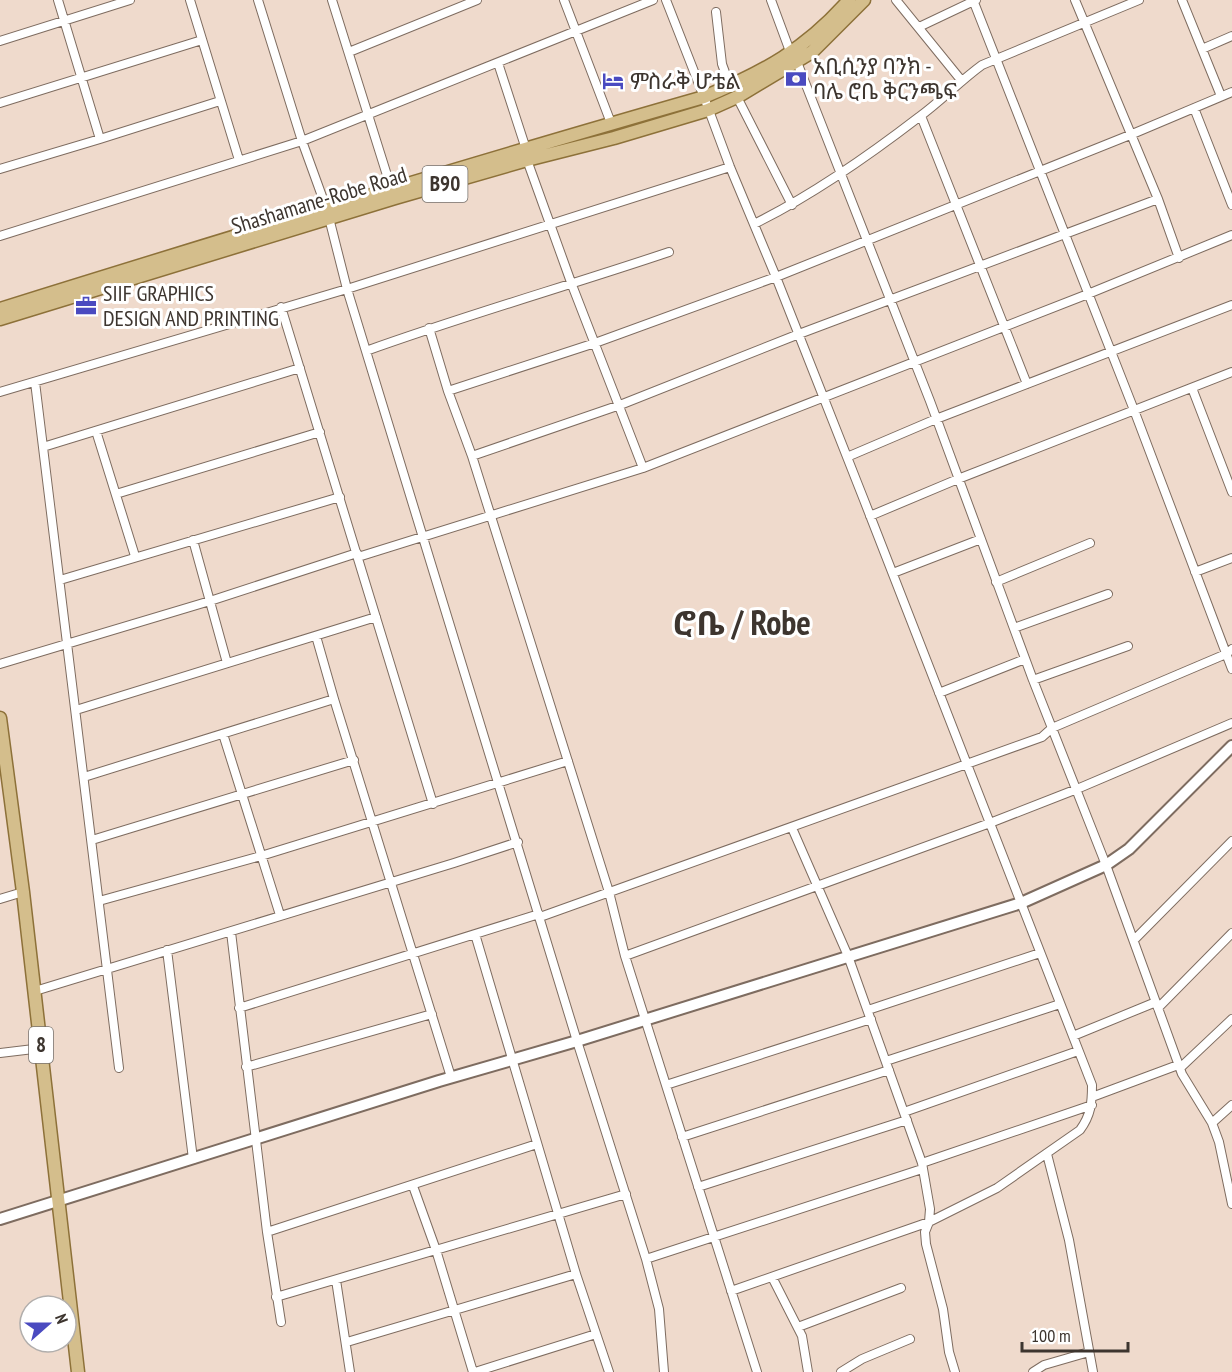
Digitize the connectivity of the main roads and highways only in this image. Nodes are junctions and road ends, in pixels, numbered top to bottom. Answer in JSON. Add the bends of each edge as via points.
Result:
{"nodes":[{"id":1,"x":849,"y":0,"type":"edge"},
{"id":2,"x":864,"y":0,"type":"edge"},
{"id":3,"x":794,"y":58,"type":"junction"},
{"id":4,"x":734,"y":91,"type":"junction"},
{"id":5,"x":526,"y":154,"type":"junction"},
{"id":6,"x":328,"y":215,"type":"junction"},
{"id":7,"x":0,"y":309,"type":"edge"},
{"id":8,"x":0,"y":319,"type":"edge"},
{"id":9,"x":0,"y":718,"type":"edge"},
{"id":10,"x":78,"y":1372,"type":"edge"}],
"edges":[{"from":1,"to":3,"type":"main road","name":"Shashamane-Robe Road","number":"B90"},
{"from":2,"to":3,"type":"main road","name":"Shashamane-Robe Road","number":"B90","via":[[812,52]]},
{"from":3,"to":4,"type":"main road","name":"Shashamane-Robe Road","number":"B90"},
{"from":4,"to":5,"type":"main road","name":"Shashamane-Robe Road","number":"B90","via":[[611,123]]},
{"from":4,"to":5,"type":"main road","name":"Shashamane-Robe Road","number":"B90","via":[[708,110],[614,138]]},
{"from":5,"to":6,"type":"main road","name":"Shashamane-Robe Road","number":"B90"},
{"from":5,"to":6,"type":"main road","name":"Shashamane-Robe Road","number":"B90","via":[[391,188]]},
{"from":6,"to":7,"type":"main road","name":"Shashamane-Robe Road","number":"B90"},
{"from":6,"to":8,"type":"main road","name":"Shashamane-Robe Road","number":"B90"},
{"from":9,"to":10,"type":"main road","number":"8"}]}
